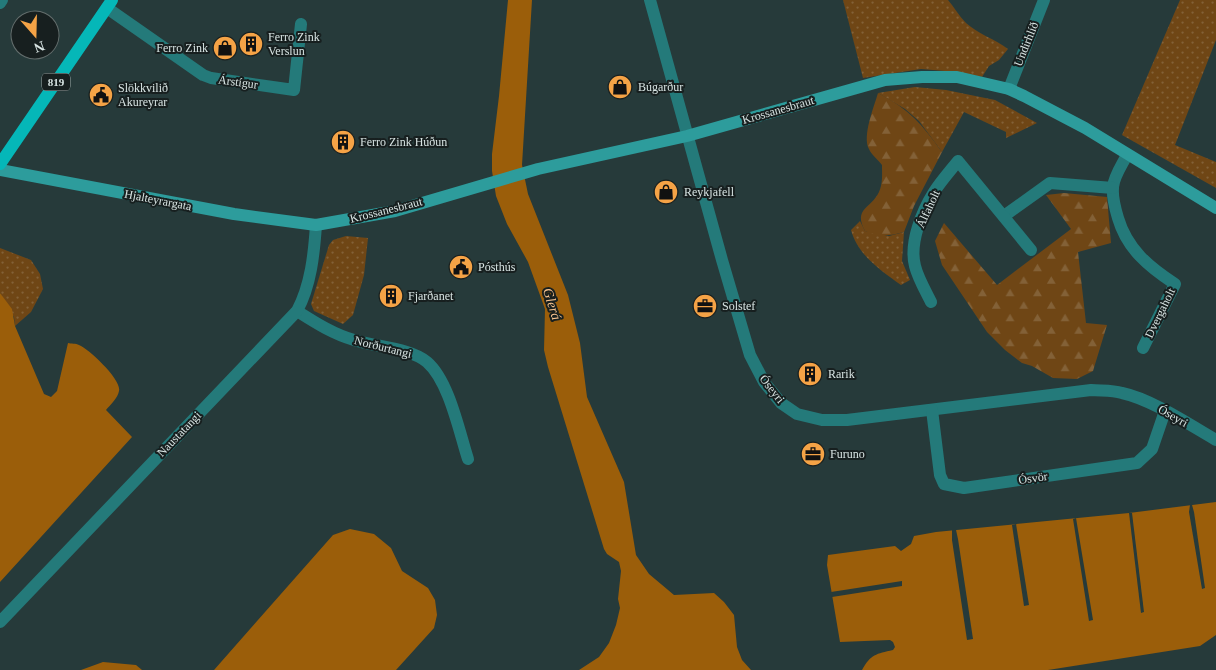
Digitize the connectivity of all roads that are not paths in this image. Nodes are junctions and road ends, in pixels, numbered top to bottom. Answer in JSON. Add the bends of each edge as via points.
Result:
{"nodes":[{"id":1,"x":650,"y":0,"type":"edge"},
{"id":2,"x":1040,"y":1,"type":"edge"},
{"id":3,"x":110,"y":4,"type":"edge"},
{"id":4,"x":300,"y":24,"type":"dead end"},
{"id":5,"x":1008,"y":89,"type":"junction"},
{"id":6,"x":687,"y":136,"type":"junction"},
{"id":7,"x":1127,"y":155,"type":"junction"},
{"id":8,"x":0,"y":164,"type":"edge"},
{"id":9,"x":0,"y":170,"type":"edge"},
{"id":10,"x":1113,"y":188,"type":"junction"},
{"id":11,"x":1216,"y":208,"type":"edge"},
{"id":12,"x":1004,"y":216,"type":"junction"},
{"id":13,"x":316,"y":225,"type":"junction"},
{"id":14,"x":1032,"y":250,"type":"dead end"},
{"id":15,"x":931,"y":302,"type":"dead end"},
{"id":16,"x":297,"y":311,"type":"junction"},
{"id":17,"x":1143,"y":348,"type":"dead end"},
{"id":18,"x":932,"y":410,"type":"junction"},
{"id":19,"x":1165,"y":411,"type":"junction"},
{"id":20,"x":1216,"y":440,"type":"edge"},
{"id":21,"x":468,"y":459,"type":"dead end"},
{"id":22,"x":0,"y":622,"type":"edge"}],
"edges":[{"from":1,"to":6,"type":"street","name":"Óseyri"},
{"from":2,"to":5,"type":"street","name":"Undirhlíð"},
{"from":3,"to":4,"type":"street","name":"Árstígur","via":[[203,75],[294,90]]},
{"from":3,"to":8,"type":"main road","number":"819"},
{"from":5,"to":6,"type":"street","name":"Krossanesbraut","via":[[957,78],[922,76],[885,80]]},
{"from":5,"to":7,"type":"street","name":"Krossanesbraut","via":[[1085,128]]},
{"from":6,"to":13,"type":"street","name":"Krossanesbraut","via":[[538,169],[395,211]]},
{"from":6,"to":18,"type":"street","name":"Óseyri","via":[[750,355],[764,382],[781,403],[797,414],[822,420]]},
{"from":7,"to":10,"type":"street","name":"Dvergaholt"},
{"from":7,"to":11,"type":"street","name":"Krossanesbraut"},
{"from":9,"to":13,"type":"street","name":"Hjalteyrargata","via":[[234,214]]},
{"from":10,"to":12,"type":"street","via":[[1050,182]]},
{"from":10,"to":17,"type":"street","name":"Dvergaholt","via":[[1119,224],[1131,247],[1175,284]]},
{"from":12,"to":14,"type":"street","name":"Álfaholt"},
{"from":12,"to":15,"type":"street","name":"Álfaholt","via":[[958,161],[934,192],[916,234],[915,266]]},
{"from":13,"to":16,"type":"street","name":"Naustatangi","via":[[313,260]]},
{"from":16,"to":21,"type":"street","name":"Norðurtangi","via":[[328,330],[374,346],[412,352],[427,362],[446,389]]},
{"from":16,"to":22,"type":"street","name":"Naustatangi"},
{"from":18,"to":19,"type":"street","name":"Óseyri","via":[[1091,390],[1124,393]]},
{"from":18,"to":19,"type":"street","name":"Ósvör","via":[[940,475],[944,484],[964,488],[1137,463],[1152,449]]},
{"from":19,"to":20,"type":"street","name":"Óseyri"}]}
